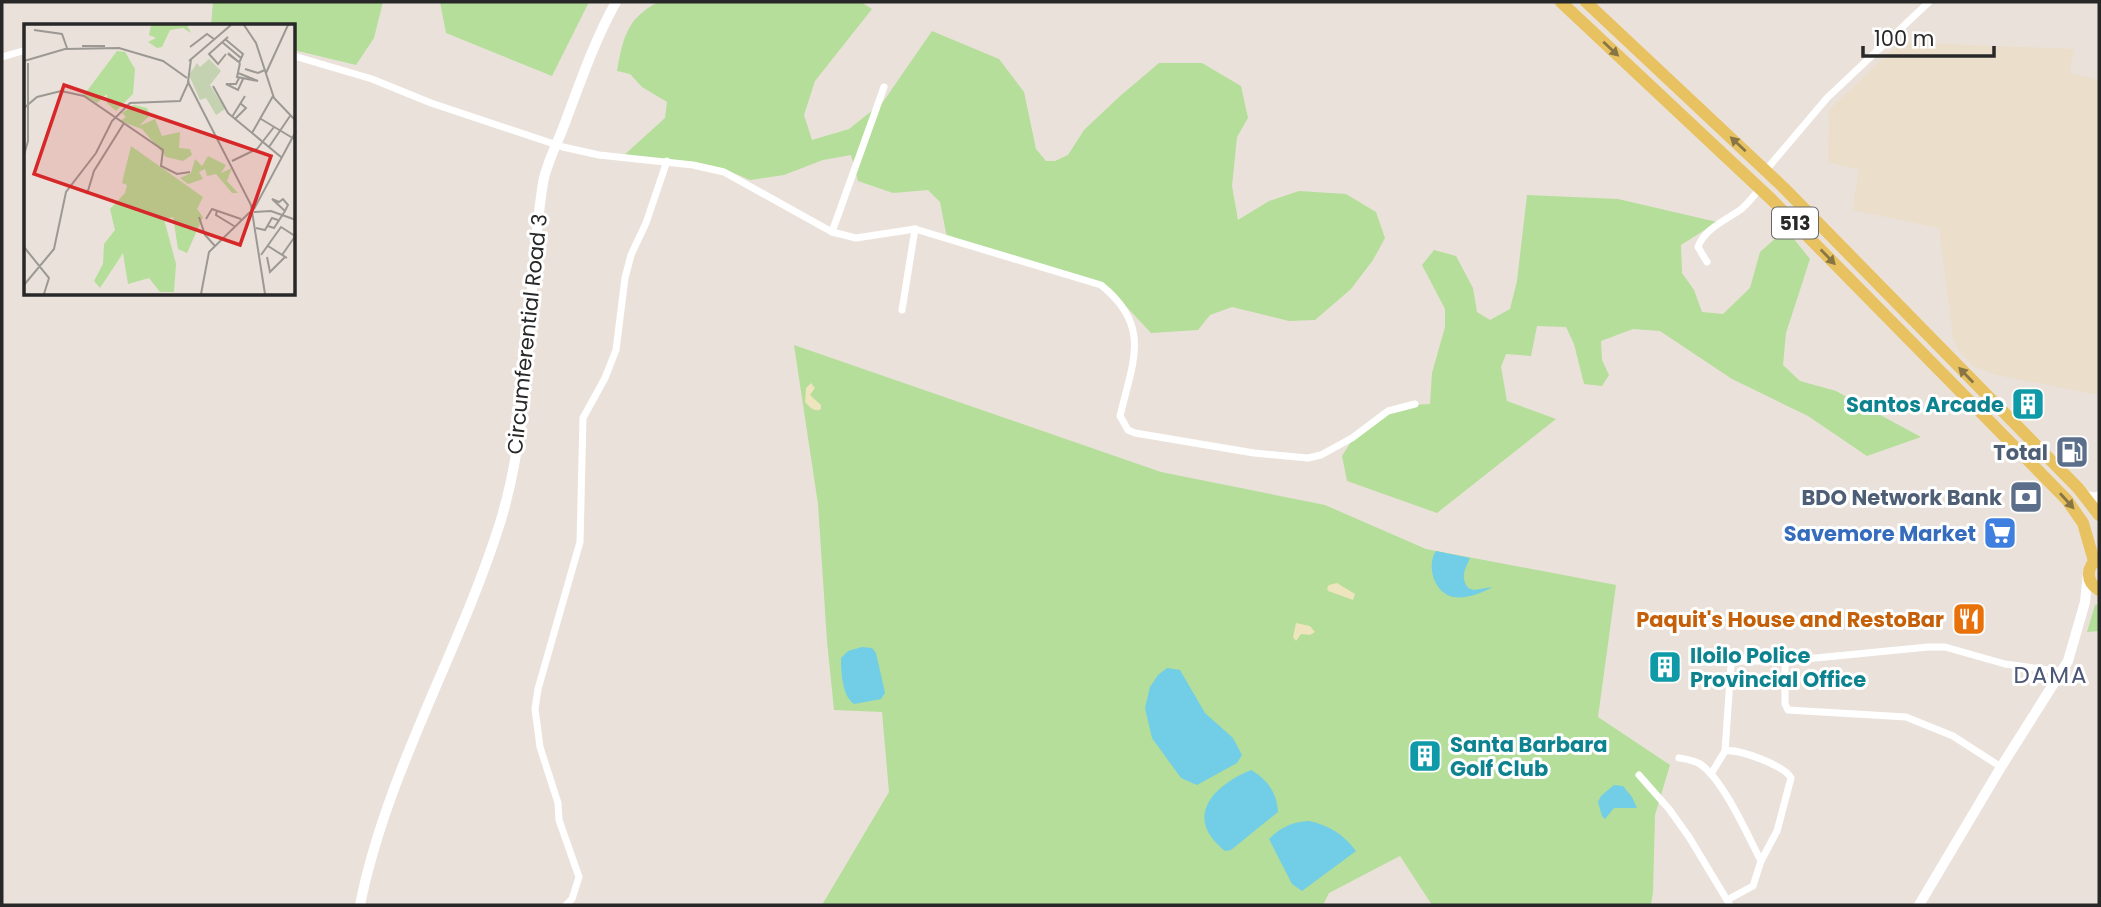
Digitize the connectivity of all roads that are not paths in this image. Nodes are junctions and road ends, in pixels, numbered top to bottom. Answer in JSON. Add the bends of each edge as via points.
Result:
{"nodes":[{"id":1,"x":616,"y":2,"type":"edge"},
{"id":2,"x":1561,"y":2,"type":"edge"},
{"id":3,"x":1586,"y":2,"type":"edge"},
{"id":4,"x":1929,"y":2,"type":"edge"},
{"id":5,"x":24,"y":51,"type":"edge"},
{"id":6,"x":2,"y":57,"type":"edge"},
{"id":7,"x":296,"y":57,"type":"edge"},
{"id":8,"x":884,"y":87,"type":"dead end"},
{"id":9,"x":557,"y":145,"type":"junction"},
{"id":10,"x":667,"y":161,"type":"junction"},
{"id":11,"x":1766,"y":170,"type":"junction"},
{"id":12,"x":1760,"y":189,"type":"junction"},
{"id":13,"x":915,"y":229,"type":"junction"},
{"id":14,"x":832,"y":232,"type":"junction"},
{"id":15,"x":1707,"y":262,"type":"dead end"},
{"id":16,"x":902,"y":310,"type":"dead end"},
{"id":17,"x":1415,"y":404,"type":"dead end"},
{"id":18,"x":2031,"y":442,"type":"junction"},
{"id":19,"x":2020,"y":453,"type":"junction"},
{"id":20,"x":2085,"y":496,"type":"junction"},
{"id":21,"x":2099,"y":496,"type":"edge"},
{"id":22,"x":2099,"y":515,"type":"edge"},
{"id":23,"x":2094,"y":564,"type":"edge"},
{"id":24,"x":2099,"y":591,"type":"edge"},
{"id":25,"x":2085,"y":602,"type":"junction"},
{"id":26,"x":1785,"y":661,"type":"junction"},
{"id":27,"x":2063,"y":672,"type":"junction"},
{"id":28,"x":1725,"y":751,"type":"junction"},
{"id":29,"x":1679,"y":758,"type":"dead end"},
{"id":30,"x":2001,"y":767,"type":"junction"},
{"id":31,"x":1711,"y":774,"type":"junction"},
{"id":32,"x":1639,"y":775,"type":"dead end"},
{"id":33,"x":1761,"y":862,"type":"junction"},
{"id":34,"x":1729,"y":903,"type":"edge"},
{"id":35,"x":360,"y":905,"type":"edge"},
{"id":36,"x":566,"y":905,"type":"edge"},
{"id":37,"x":1919,"y":905,"type":"edge"}],
"edges":[{"from":1,"to":9,"type":"main road","name":"Circumferential Road 3"},
{"from":2,"to":12,"type":"main road","number":"513","one_way":true},
{"from":11,"to":3,"type":"main road","number":"513","one_way":true},
{"from":4,"to":11,"type":"street","via":[[1827,98]]},
{"from":5,"to":6,"type":"street"},
{"from":7,"to":9,"type":"street"},
{"from":8,"to":14,"type":"street"},
{"from":9,"to":10,"type":"street","via":[[599,155]]},
{"from":9,"to":35,"type":"main road","name":"Circumferential Road 3","via":[[544,179],[523,405],[500,522],[386,810]]},
{"from":10,"to":14,"type":"street","via":[[724,172]]},
{"from":10,"to":36,"type":"street","via":[[631,255],[616,350],[583,418],[580,542],[538,689],[540,747],[579,877]]},
{"from":18,"to":11,"type":"main road","number":"513","one_way":true},
{"from":12,"to":15,"type":"street","via":[[1700,242],[1698,247]]},
{"from":12,"to":19,"type":"main road","number":"513","one_way":true},
{"from":13,"to":14,"type":"street","via":[[856,238]]},
{"from":13,"to":16,"type":"street"},
{"from":13,"to":17,"type":"street","via":[[1101,285],[1116,297],[1126,310],[1137,342],[1120,416],[1135,433],[1308,458],[1352,438],[1388,411]]},
{"from":18,"to":19,"type":"main road"},
{"from":18,"to":20,"type":"main road","number":"513"},
{"from":19,"to":23,"type":"main road","number":"513","one_way":true,"via":[[2073,506],[2083,523]]},
{"from":20,"to":21,"type":"main road"},
{"from":20,"to":22,"type":"main road","number":"513"},
{"from":23,"to":24,"type":"main road","via":[[2092,585]]},
{"from":23,"to":25,"type":"main road"},
{"from":24,"to":25,"type":"main road"},
{"from":25,"to":27,"type":"main road"},
{"from":26,"to":27,"type":"street","via":[[1928,646]]},
{"from":26,"to":28,"type":"street","via":[[1731,665]]},
{"from":26,"to":30,"type":"street","via":[[1788,710],[1906,717],[1953,736]]},
{"from":27,"to":30,"type":"main road"},
{"from":28,"to":31,"type":"street"},
{"from":28,"to":33,"type":"street","via":[[1746,754],[1785,770],[1791,778],[1777,831]]},
{"from":29,"to":31,"type":"street","via":[[1700,764]]},
{"from":30,"to":37,"type":"main road"},
{"from":31,"to":33,"type":"street"},
{"from":32,"to":34,"type":"street","via":[[1689,836]]},
{"from":33,"to":34,"type":"street","via":[[1753,886]]}]}
